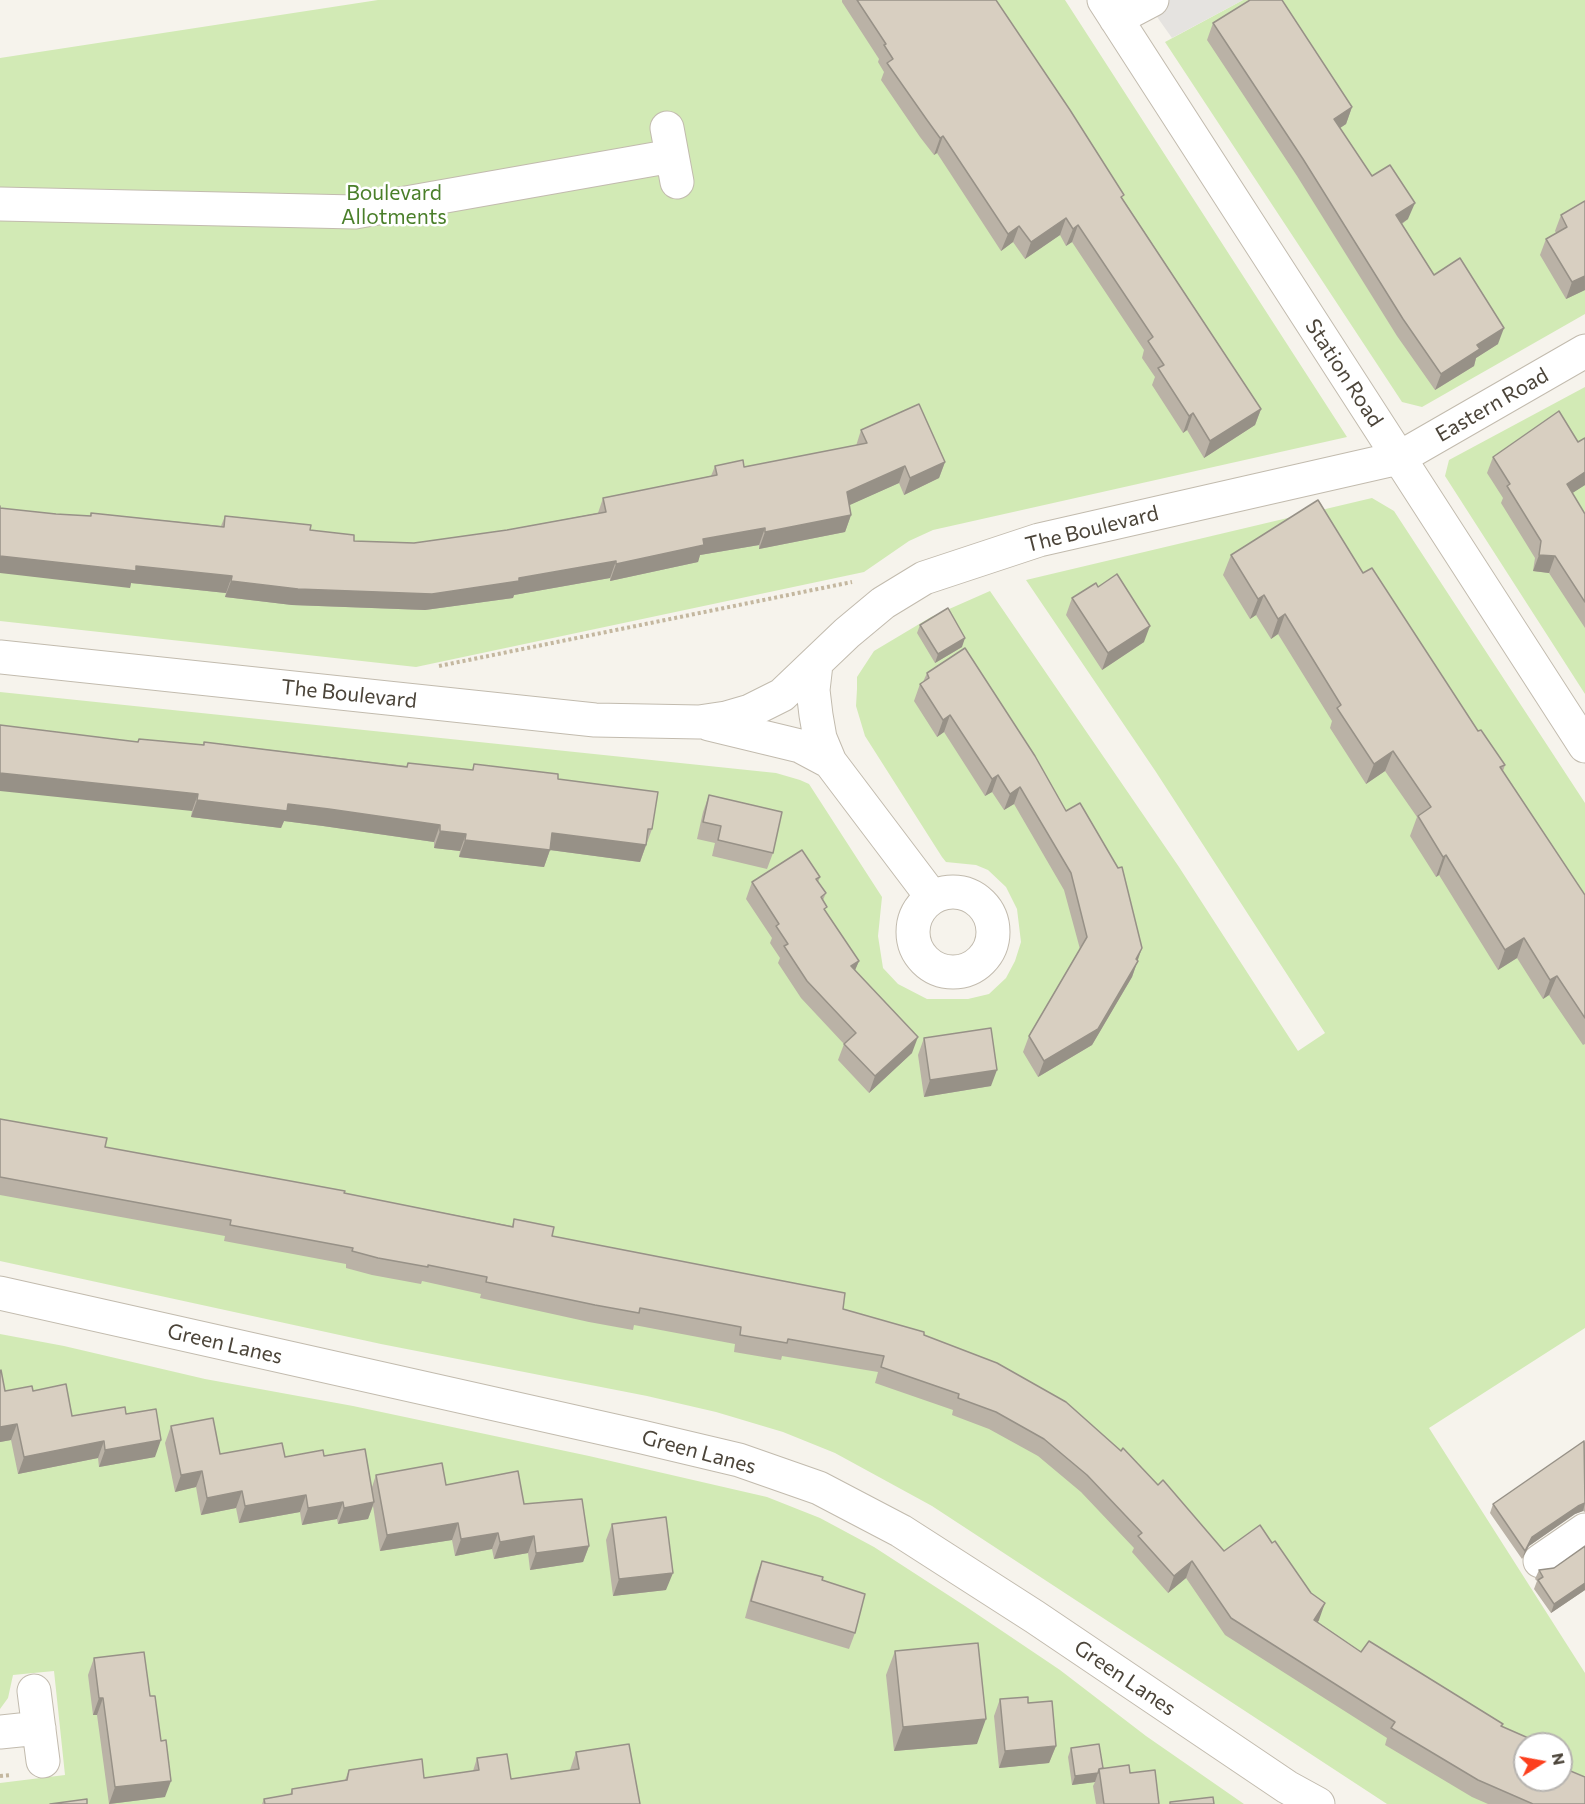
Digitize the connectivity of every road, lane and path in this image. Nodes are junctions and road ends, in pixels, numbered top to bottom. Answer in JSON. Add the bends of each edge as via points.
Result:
{"nodes":[{"id":1,"x":1152,"y":0,"type":"edge"},
{"id":2,"x":1110,"y":10,"type":"edge"},
{"id":3,"x":672,"y":155,"type":"dead end"},
{"id":4,"x":0,"y":204,"type":"edge"},
{"id":5,"x":1585,"y":351,"type":"edge"},
{"id":6,"x":1398,"y":458,"type":"junction"},
{"id":7,"x":862,"y":580,"type":"dead end"},
{"id":8,"x":0,"y":657,"type":"edge"},
{"id":9,"x":816,"y":664,"type":"junction"},
{"id":10,"x":428,"y":669,"type":"dead end"},
{"id":11,"x":699,"y":722,"type":"junction"},
{"id":12,"x":1585,"y":746,"type":"edge"},
{"id":13,"x":830,"y":762,"type":"junction"},
{"id":14,"x":932,"y":897,"type":"dead end"},
{"id":15,"x":0,"y":1293,"type":"edge"},
{"id":16,"x":1585,"y":1530,"type":"edge"},
{"id":17,"x":1540,"y":1560,"type":"dead end"},
{"id":18,"x":34,"y":1691,"type":"dead end"},
{"id":19,"x":39,"y":1728,"type":"junction"},
{"id":20,"x":0,"y":1732,"type":"edge"},
{"id":21,"x":44,"y":1761,"type":"dead end"},
{"id":22,"x":1318,"y":1804,"type":"edge"}],
"edges":[{"from":1,"to":2,"type":"street"},
{"from":2,"to":6,"type":"street","name":"Station Road"},
{"from":3,"to":4,"type":"street","via":[[355,212]]},
{"from":5,"to":6,"type":"street","name":"Eastern Road"},
{"from":6,"to":9,"type":"street","name":"The Boulevard","via":[[1039,540],[924,578],[883,603]]},
{"from":6,"to":12,"type":"street","name":"Station Road"},
{"from":7,"to":10,"type":"path"},
{"from":8,"to":11,"type":"street","name":"The Boulevard","via":[[595,720]]},
{"from":9,"to":11,"type":"street","name":"The Boulevard","via":[[782,695],[750,711]]},
{"from":9,"to":13,"type":"street","name":"The Boulevard","via":[[816,715]]},
{"from":11,"to":13,"type":"street","name":"The Boulevard","via":[[800,746]]},
{"from":13,"to":14,"type":"street","name":"The Boulevard"},
{"from":15,"to":22,"type":"street","name":"Green Lanes","via":[[652,1439],[739,1460],[819,1488],[901,1531]]},
{"from":16,"to":17,"type":"street"},
{"from":18,"to":19,"type":"street"},
{"from":19,"to":20,"type":"street"},
{"from":19,"to":21,"type":"street"}]}
